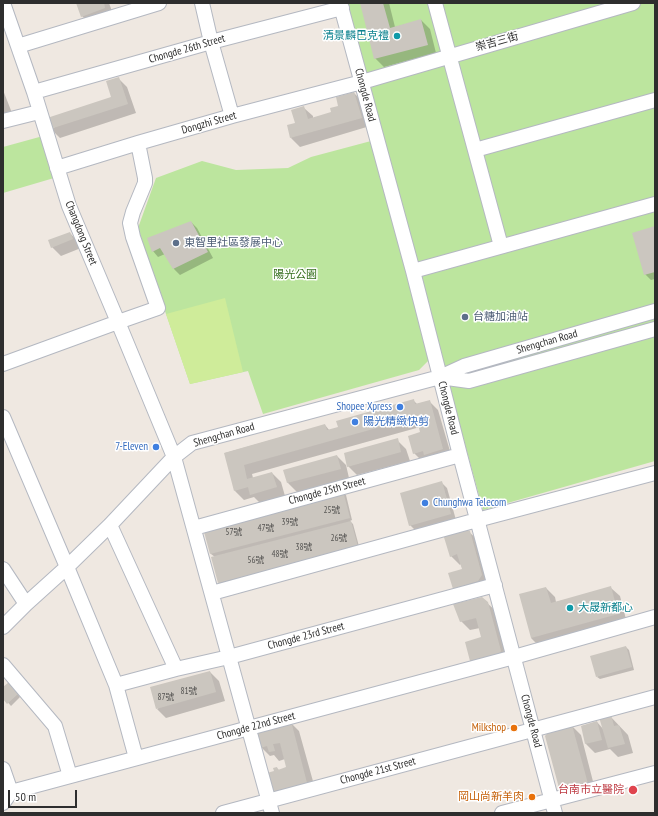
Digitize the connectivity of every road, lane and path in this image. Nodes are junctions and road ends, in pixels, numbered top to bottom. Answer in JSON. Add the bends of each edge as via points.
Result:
{"nodes":[{"id":1,"x":3,"y":3,"type":"edge"},
{"id":2,"x":159,"y":3,"type":"edge"},
{"id":3,"x":202,"y":3,"type":"edge"},
{"id":4,"x":434,"y":3,"type":"edge"},
{"id":5,"x":633,"y":3,"type":"edge"},
{"id":6,"x":341,"y":6,"type":"edge"},
{"id":7,"x":211,"y":42,"type":"junction"},
{"id":8,"x":18,"y":46,"type":"junction"},
{"id":9,"x":449,"y":56,"type":"junction"},
{"id":10,"x":362,"y":82,"type":"junction"},
{"id":11,"x":34,"y":92,"type":"junction"},
{"id":12,"x":655,"y":100,"type":"edge"},
{"id":13,"x":39,"y":112,"type":"junction"},
{"id":14,"x":232,"y":116,"type":"junction"},
{"id":15,"x":3,"y":121,"type":"edge"},
{"id":16,"x":138,"y":143,"type":"junction"},
{"id":17,"x":475,"y":150,"type":"junction"},
{"id":18,"x":57,"y":168,"type":"junction"},
{"id":19,"x":655,"y":204,"type":"edge"},
{"id":20,"x":501,"y":246,"type":"junction"},
{"id":21,"x":413,"y":270,"type":"junction"},
{"id":22,"x":655,"y":311,"type":"edge"},
{"id":23,"x":118,"y":322,"type":"junction"},
{"id":24,"x":655,"y":329,"type":"edge"},
{"id":25,"x":3,"y":364,"type":"edge"},
{"id":26,"x":440,"y":377,"type":"junction"},
{"id":27,"x":3,"y":417,"type":"edge"},
{"id":28,"x":460,"y":455,"type":"junction"},
{"id":29,"x":174,"y":457,"type":"junction"},
{"id":30,"x":655,"y":474,"type":"edge"},
{"id":31,"x":477,"y":520,"type":"junction"},
{"id":32,"x":110,"y":524,"type":"junction"},
{"id":33,"x":194,"y":528,"type":"junction"},
{"id":34,"x":67,"y":567,"type":"junction"},
{"id":35,"x":3,"y":569,"type":"edge"},
{"id":36,"x":495,"y":585,"type":"junction"},
{"id":37,"x":212,"y":593,"type":"junction"},
{"id":38,"x":26,"y":604,"type":"junction"},
{"id":39,"x":655,"y":617,"type":"edge"},
{"id":40,"x":3,"y":627,"type":"edge"},
{"id":41,"x":514,"y":657,"type":"junction"},
{"id":42,"x":229,"y":658,"type":"junction"},
{"id":43,"x":3,"y":665,"type":"edge"},
{"id":44,"x":176,"y":669,"type":"junction"},
{"id":45,"x":116,"y":685,"type":"junction"},
{"id":46,"x":655,"y":697,"type":"edge"},
{"id":47,"x":249,"y":728,"type":"junction"},
{"id":48,"x":534,"y":730,"type":"junction"},
{"id":49,"x":136,"y":758,"type":"junction"},
{"id":50,"x":3,"y":769,"type":"edge"},
{"id":51,"x":655,"y":774,"type":"edge"},
{"id":52,"x":70,"y":776,"type":"junction"},
{"id":53,"x":7,"y":797,"type":"edge"},
{"id":54,"x":271,"y":807,"type":"edge"},
{"id":55,"x":554,"y":807,"type":"edge"},
{"id":56,"x":223,"y":813,"type":"edge"},
{"id":57,"x":502,"y":813,"type":"edge"}],
"edges":[{"from":1,"to":8,"type":"street","name":"Changdong Street"},
{"from":2,"to":8,"type":"street"},
{"from":3,"to":7,"type":"street"},
{"from":4,"to":9,"type":"street"},
{"from":5,"to":9,"type":"street","name":"崇吉三街"},
{"from":6,"to":7,"type":"street","name":"Chongde 26th Street"},
{"from":6,"to":10,"type":"street","name":"Chongde Road"},
{"from":7,"to":11,"type":"street","name":"Chongde 26th Street"},
{"from":7,"to":14,"type":"street"},
{"from":8,"to":11,"type":"street","name":"Changdong Street"},
{"from":9,"to":10,"type":"street","name":"崇吉三街"},
{"from":9,"to":17,"type":"street"},
{"from":10,"to":14,"type":"street","name":"Dongzhi Street"},
{"from":10,"to":21,"type":"street","name":"Chongde Road"},
{"from":11,"to":13,"type":"street","name":"Changdong Street"},
{"from":12,"to":17,"type":"street"},
{"from":13,"to":15,"type":"street"},
{"from":13,"to":18,"type":"street","name":"Changdong Street"},
{"from":14,"to":16,"type":"street","name":"Dongzhi Street"},
{"from":16,"to":18,"type":"street","name":"Dongzhi Street"},
{"from":16,"to":23,"type":"street","via":[[145,183],[130,223],[158,308]]},
{"from":17,"to":20,"type":"street"},
{"from":18,"to":23,"type":"street","name":"Changdong Street","via":[[69,206]]},
{"from":19,"to":20,"type":"street"},
{"from":20,"to":21,"type":"street"},
{"from":21,"to":26,"type":"street","name":"Chongde Road"},
{"from":22,"to":26,"type":"street","name":"Shengchan Road","via":[[464,366]]},
{"from":23,"to":25,"type":"street"},
{"from":23,"to":29,"type":"street","name":"Changdong Street"},
{"from":24,"to":26,"type":"street","name":"Shengchan Road","via":[[469,381]]},
{"from":26,"to":28,"type":"street","name":"Chongde Road"},
{"from":26,"to":29,"type":"street","name":"Shengchan Road","via":[[192,443]]},
{"from":27,"to":34,"type":"street"},
{"from":28,"to":31,"type":"street","name":"Chongde Road"},
{"from":28,"to":33,"type":"street","name":"Chongde 25th Street"},
{"from":29,"to":32,"type":"street","name":"Shengchan Road"},
{"from":29,"to":33,"type":"street","name":"Changdong Street"},
{"from":30,"to":31,"type":"street"},
{"from":31,"to":36,"type":"street","name":"Chongde Road"},
{"from":31,"to":37,"type":"street"},
{"from":32,"to":34,"type":"street","name":"Shengchan Road"},
{"from":32,"to":44,"type":"street"},
{"from":33,"to":37,"type":"street","name":"Changdong Street"},
{"from":34,"to":38,"type":"street","name":"Shengchan Road"},
{"from":34,"to":45,"type":"street"},
{"from":35,"to":38,"type":"street"},
{"from":36,"to":41,"type":"street","name":"Chongde Road"},
{"from":36,"to":42,"type":"street","name":"Chongde 23rd Street"},
{"from":37,"to":42,"type":"street","name":"Changdong Street"},
{"from":38,"to":40,"type":"street","name":"Shengchan Road"},
{"from":39,"to":41,"type":"street","name":"Chongde 22nd Street"},
{"from":41,"to":47,"type":"street","name":"Chongde 22nd Street"},
{"from":41,"to":48,"type":"street","name":"Chongde Road"},
{"from":42,"to":44,"type":"street","name":"Chongde 23rd Street"},
{"from":42,"to":47,"type":"street","name":"Changdong Street"},
{"from":43,"to":52,"type":"street","via":[[55,726]]},
{"from":44,"to":45,"type":"street","name":"Chongde 23rd Street"},
{"from":45,"to":49,"type":"street"},
{"from":46,"to":48,"type":"street","name":"Chongde 21st Street"},
{"from":47,"to":49,"type":"street","name":"Chongde 22nd Street"},
{"from":47,"to":54,"type":"street","name":"Changdong Street"},
{"from":48,"to":54,"type":"street","name":"Chongde 21st Street"},
{"from":48,"to":55,"type":"street","name":"Chongde Road"},
{"from":49,"to":52,"type":"street","name":"Chongde 22nd Street"},
{"from":50,"to":53,"type":"street"},
{"from":51,"to":55,"type":"street"},
{"from":52,"to":53,"type":"street","name":"Chongde 22nd Street"},
{"from":54,"to":56,"type":"street","name":"Chongde 21st Street"},
{"from":55,"to":57,"type":"street"}]}
